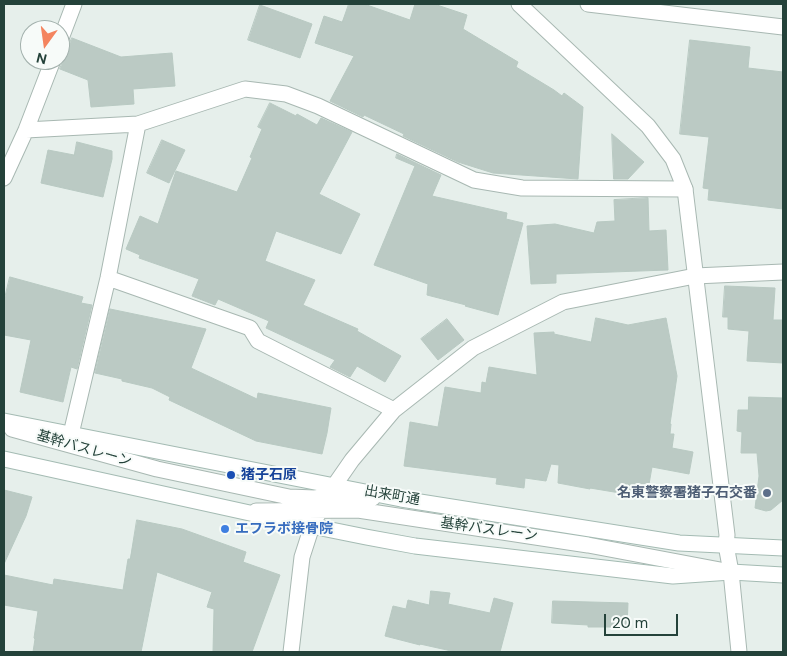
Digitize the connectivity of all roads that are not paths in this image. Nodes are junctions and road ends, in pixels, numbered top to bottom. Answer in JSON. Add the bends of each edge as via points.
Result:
{"nodes":[{"id":1,"x":74,"y":4,"type":"edge"},
{"id":2,"x":519,"y":4,"type":"edge"},
{"id":3,"x":588,"y":4,"type":"edge"},
{"id":4,"x":68,"y":20,"type":"edge"},
{"id":5,"x":783,"y":27,"type":"edge"},
{"id":6,"x":49,"y":70,"type":"edge"},
{"id":7,"x":138,"y":124,"type":"junction"},
{"id":8,"x":26,"y":130,"type":"junction"},
{"id":9,"x":4,"y":178,"type":"edge"},
{"id":10,"x":684,"y":189,"type":"junction"},
{"id":11,"x":783,"y":272,"type":"edge"},
{"id":12,"x":695,"y":276,"type":"junction"},
{"id":13,"x":108,"y":278,"type":"junction"},
{"id":14,"x":394,"y":410,"type":"junction"},
{"id":15,"x":4,"y":421,"type":"edge"},
{"id":16,"x":4,"y":426,"type":"edge"},
{"id":17,"x":71,"y":434,"type":"junction"},
{"id":18,"x":4,"y":459,"type":"edge"},
{"id":19,"x":331,"y":491,"type":"junction"},
{"id":20,"x":246,"y":511,"type":"junction"},
{"id":21,"x":318,"y":511,"type":"junction"},
{"id":22,"x":312,"y":526,"type":"junction"},
{"id":23,"x":726,"y":545,"type":"junction"},
{"id":24,"x":783,"y":548,"type":"edge"},
{"id":25,"x":731,"y":572,"type":"junction"},
{"id":26,"x":783,"y":575,"type":"edge"},
{"id":27,"x":291,"y":652,"type":"edge"},
{"id":28,"x":739,"y":652,"type":"edge"}],
"edges":[{"from":1,"to":4,"type":"street"},
{"from":2,"to":10,"type":"street","via":[[648,126],[673,159]]},
{"from":3,"to":5,"type":"street"},
{"from":6,"to":8,"type":"street"},
{"from":7,"to":8,"type":"street"},
{"from":7,"to":10,"type":"street","via":[[245,89],[286,94],[318,106],[474,180],[522,188]]},
{"from":7,"to":13,"type":"street"},
{"from":8,"to":9,"type":"street"},
{"from":10,"to":12,"type":"street"},
{"from":11,"to":12,"type":"street"},
{"from":12,"to":14,"type":"street","via":[[563,302],[473,348]]},
{"from":12,"to":23,"type":"street"},
{"from":13,"to":14,"type":"street","via":[[250,328],[258,342]]},
{"from":13,"to":17,"type":"street"},
{"from":14,"to":19,"type":"street"},
{"from":15,"to":17,"type":"street","name":"出来町通"},
{"from":16,"to":19,"type":"street","name":"基幹バスレーン","via":[[157,469],[289,497],[315,498]]},
{"from":17,"to":19,"type":"street","name":"出来町通"},
{"from":18,"to":20,"type":"street"},
{"from":19,"to":21,"type":"street"},
{"from":19,"to":23,"type":"street","name":"出来町通","via":[[679,543]]},
{"from":20,"to":21,"type":"street","name":"基幹バスレーン"},
{"from":20,"to":22,"type":"street"},
{"from":21,"to":22,"type":"street"},
{"from":21,"to":25,"type":"street","name":"基幹バスレーン","via":[[358,510],[588,544]]},
{"from":22,"to":25,"type":"street","via":[[415,546],[673,576]]},
{"from":22,"to":27,"type":"street","via":[[302,557]]},
{"from":23,"to":24,"type":"street","name":"出来町通"},
{"from":23,"to":25,"type":"street"},
{"from":25,"to":26,"type":"street"},
{"from":25,"to":28,"type":"street"}]}
